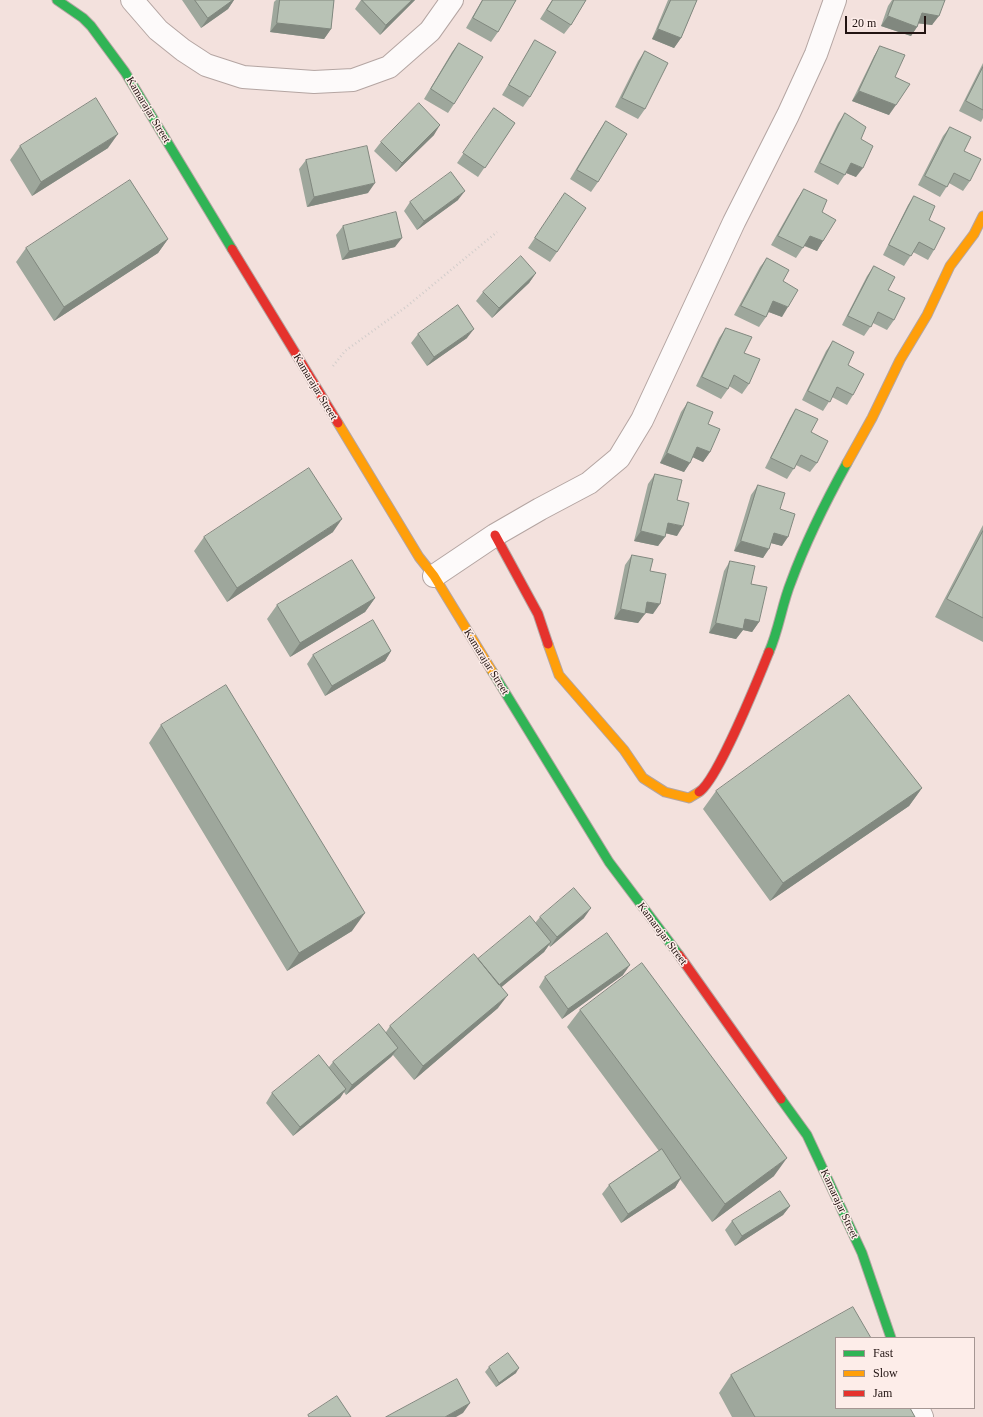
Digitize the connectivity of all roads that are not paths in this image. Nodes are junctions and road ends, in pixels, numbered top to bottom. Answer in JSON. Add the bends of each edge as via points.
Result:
{"nodes":[{"id":1,"x":57,"y":0,"type":"edge"},
{"id":2,"x":132,"y":0,"type":"edge"},
{"id":3,"x":452,"y":0,"type":"edge"},
{"id":4,"x":835,"y":0,"type":"edge"},
{"id":5,"x":82,"y":9,"type":"edge"},
{"id":6,"x":983,"y":216,"type":"edge"},
{"id":7,"x":496,"y":535,"type":"junction"},
{"id":8,"x":434,"y":576,"type":"junction"},
{"id":9,"x":891,"y":1337,"type":"edge"}],
"edges":[{"from":1,"to":5,"type":"street","name":"Kamarajar Street"},
{"from":2,"to":3,"type":"street","via":[[158,30],[206,65],[243,78],[314,82],[353,80],[390,67],[430,31]]},
{"from":4,"to":7,"type":"street","via":[[816,54],[788,115],[730,230],[642,420],[619,458],[589,483],[540,508]]},
{"from":5,"to":8,"type":"street","name":"Kamarajar Street","via":[[125,72],[316,389],[419,557]]},
{"from":6,"to":7,"type":"street","via":[[974,234],[950,266],[927,315],[900,360],[855,451],[836,483],[790,583],[778,630],[763,668],[732,738],[705,788],[689,798],[665,792],[643,778],[624,750],[559,675],[538,614]]},
{"from":7,"to":8,"type":"street"},
{"from":8,"to":9,"type":"street","name":"Kamarajar Street","via":[[609,862],[703,988],[807,1135],[862,1253]]}]}
